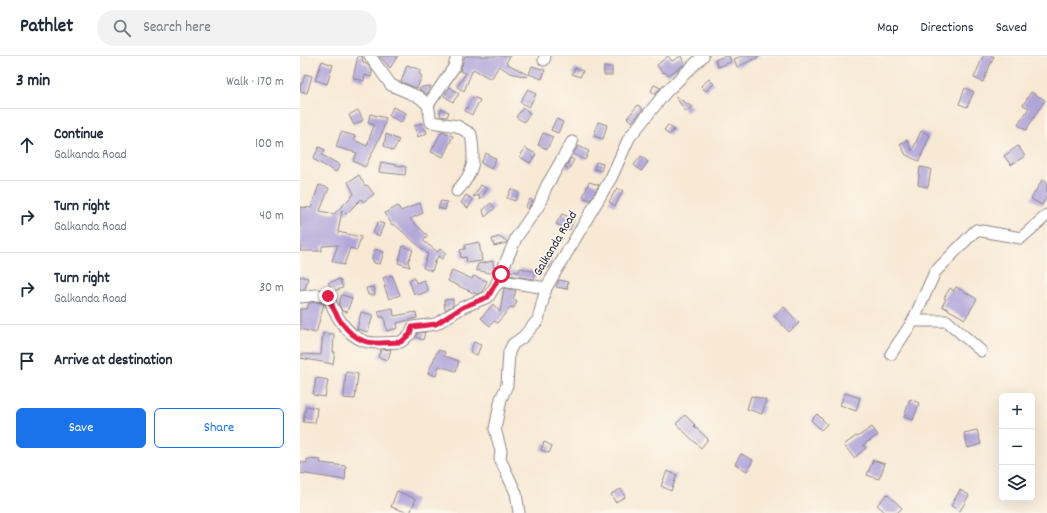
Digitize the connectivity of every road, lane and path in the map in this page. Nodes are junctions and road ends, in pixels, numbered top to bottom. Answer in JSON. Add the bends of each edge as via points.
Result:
{"nodes":[{"id":1,"x":370,"y":56,"type":"edge"},
{"id":2,"x":456,"y":56,"type":"edge"},
{"id":3,"x":703,"y":56,"type":"edge"},
{"id":4,"x":428,"y":105,"type":"junction"},
{"id":5,"x":572,"y":142,"type":"dead end"},
{"id":6,"x":457,"y":191,"type":"dead end"},
{"id":7,"x":1047,"y":215,"type":"edge"},
{"id":8,"x":496,"y":285,"type":"junction"},
{"id":9,"x":546,"y":288,"type":"junction"},
{"id":10,"x":300,"y":297,"type":"edge"},
{"id":11,"x":913,"y":321,"type":"junction"},
{"id":12,"x":980,"y":351,"type":"dead end"},
{"id":13,"x":891,"y":354,"type":"dead end"},
{"id":14,"x":519,"y":513,"type":"edge"}],
"edges":[{"from":1,"to":4,"type":"street","via":[[391,85],[419,97]]},
{"from":2,"to":4,"type":"street","via":[[454,67]]},
{"from":3,"to":9,"type":"street","name":"Galkanda Road","via":[[666,92],[629,138],[611,178]]},
{"from":4,"to":6,"type":"street","via":[[431,122],[457,126],[471,134],[474,153],[472,170]]},
{"from":5,"to":8,"type":"street","via":[[546,186],[539,204],[516,238]]},
{"from":7,"to":11,"type":"street","via":[[1021,238],[976,230],[935,272]]},
{"from":8,"to":9,"type":"street","name":"Galkanda Road","via":[[502,281]]},
{"from":8,"to":10,"type":"street","via":[[488,297],[463,307],[436,324],[412,327],[410,334],[401,342],[365,341],[349,333],[333,310],[328,296]]},
{"from":9,"to":14,"type":"street","via":[[538,320],[513,344],[509,352],[507,385],[501,399],[496,429],[501,451],[500,459],[516,493]]},
{"from":11,"to":12,"type":"street","via":[[947,321]]},
{"from":11,"to":13,"type":"street"}]}
